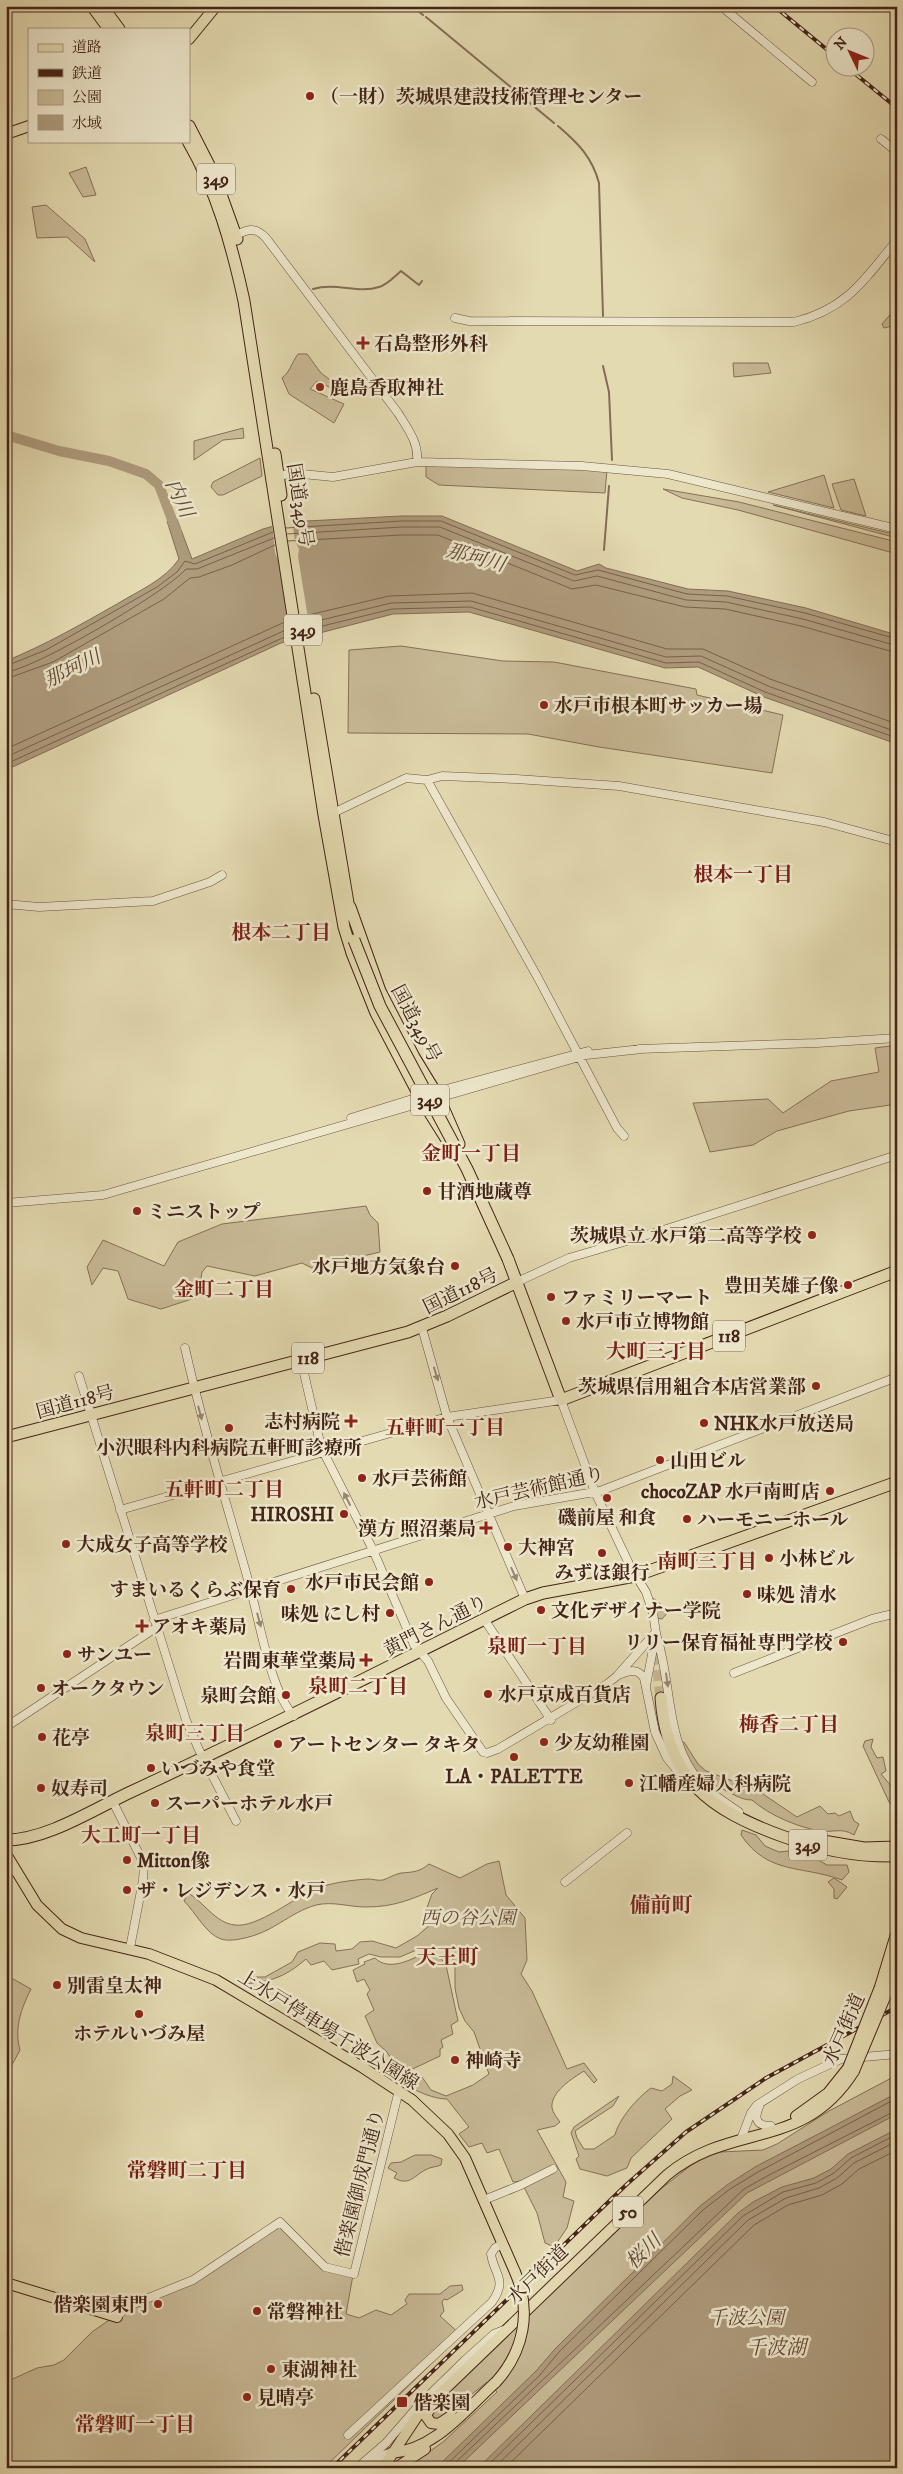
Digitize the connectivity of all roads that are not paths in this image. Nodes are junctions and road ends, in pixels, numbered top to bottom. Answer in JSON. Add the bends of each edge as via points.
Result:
{"nodes":[{"id":1,"x":92,"y":6,"type":"edge"},
{"id":2,"x":102,"y":6,"type":"edge"},
{"id":3,"x":216,"y":6,"type":"edge"},
{"id":4,"x":721,"y":6,"type":"edge"},
{"id":5,"x":108,"y":28,"type":"edge"},
{"id":6,"x":118,"y":28,"type":"edge"},
{"id":7,"x":190,"y":38,"type":"edge"},
{"id":8,"x":812,"y":82,"type":"dead end"},
{"id":9,"x":28,"y":126,"type":"edge"},
{"id":10,"x":190,"y":128,"type":"edge"},
{"id":11,"x":6,"y":134,"type":"edge"},
{"id":12,"x":881,"y":139,"type":"dead end"},
{"id":13,"x":188,"y":142,"type":"edge"},
{"id":14,"x":897,"y":152,"type":"edge"},
{"id":15,"x":232,"y":237,"type":"junction"},
{"id":16,"x":897,"y":240,"type":"edge"},
{"id":17,"x":455,"y":318,"type":"dead end"},
{"id":18,"x":417,"y":462,"type":"junction"},
{"id":19,"x":279,"y":476,"type":"junction"},
{"id":20,"x":276,"y":489,"type":"junction"},
{"id":21,"x":897,"y":529,"type":"edge"},
{"id":22,"x":427,"y":780,"type":"junction"},
{"id":23,"x":328,"y":815,"type":"junction"},
{"id":24,"x":897,"y":842,"type":"edge"},
{"id":25,"x":222,"y":875,"type":"dead end"},
{"id":26,"x":343,"y":899,"type":"junction"},
{"id":27,"x":6,"y":904,"type":"edge"},
{"id":28,"x":897,"y":1038,"type":"edge"},
{"id":29,"x":577,"y":1055,"type":"junction"},
{"id":30,"x":437,"y":1095,"type":"junction"},
{"id":31,"x":421,"y":1100,"type":"junction"},
{"id":32,"x":624,"y":1136,"type":"dead end"},
{"id":33,"x":897,"y":1154,"type":"edge"},
{"id":34,"x":477,"y":1188,"type":"junction"},
{"id":35,"x":6,"y":1203,"type":"edge"},
{"id":36,"x":502,"y":1242,"type":"dead end"},
{"id":37,"x":897,"y":1271,"type":"edge"},
{"id":38,"x":517,"y":1282,"type":"junction"},
{"id":39,"x":422,"y":1328,"type":"junction"},
{"id":40,"x":186,"y":1348,"type":"dead end"},
{"id":41,"x":301,"y":1360,"type":"junction"},
{"id":42,"x":79,"y":1376,"type":"dead end"},
{"id":43,"x":897,"y":1378,"type":"edge"},
{"id":44,"x":194,"y":1387,"type":"junction"},
{"id":45,"x":561,"y":1400,"type":"junction"},
{"id":46,"x":91,"y":1415,"type":"junction"},
{"id":47,"x":447,"y":1417,"type":"junction"},
{"id":48,"x":6,"y":1437,"type":"edge"},
{"id":49,"x":323,"y":1452,"type":"junction"},
{"id":50,"x":220,"y":1480,"type":"junction"},
{"id":51,"x":897,"y":1482,"type":"edge"},
{"id":52,"x":595,"y":1492,"type":"junction"},
{"id":53,"x":120,"y":1510,"type":"junction"},
{"id":54,"x":487,"y":1514,"type":"junction"},
{"id":55,"x":373,"y":1550,"type":"junction"},
{"id":56,"x":635,"y":1576,"type":"junction"},
{"id":57,"x":251,"y":1589,"type":"junction"},
{"id":58,"x":525,"y":1599,"type":"junction"},
{"id":59,"x":897,"y":1613,"type":"edge"},
{"id":60,"x":484,"y":1619,"type":"junction"},
{"id":61,"x":155,"y":1623,"type":"junction"},
{"id":62,"x":656,"y":1632,"type":"junction"},
{"id":63,"x":420,"y":1653,"type":"junction"},
{"id":64,"x":734,"y":1672,"type":"dead end"},
{"id":65,"x":617,"y":1676,"type":"junction"},
{"id":66,"x":646,"y":1686,"type":"junction"},
{"id":67,"x":661,"y":1698,"type":"tunnel mouth"},
{"id":68,"x":294,"y":1716,"type":"junction"},
{"id":69,"x":550,"y":1720,"type":"junction"},
{"id":70,"x":6,"y":1727,"type":"edge"},
{"id":71,"x":204,"y":1758,"type":"junction"},
{"id":72,"x":698,"y":1788,"type":"junction"},
{"id":73,"x":112,"y":1800,"type":"junction"},
{"id":74,"x":724,"y":1812,"type":"junction"},
{"id":75,"x":739,"y":1812,"type":"junction"},
{"id":76,"x":236,"y":1821,"type":"dead end"},
{"id":77,"x":627,"y":1833,"type":"dead end"},
{"id":78,"x":6,"y":1840,"type":"edge"},
{"id":79,"x":897,"y":1847,"type":"edge"},
{"id":80,"x":6,"y":1854,"type":"edge"},
{"id":81,"x":897,"y":1855,"type":"edge"},
{"id":82,"x":897,"y":1861,"type":"edge"},
{"id":83,"x":565,"y":1882,"type":"dead end"},
{"id":84,"x":896,"y":1936,"type":"edge"},
{"id":85,"x":130,"y":1948,"type":"junction"},
{"id":86,"x":897,"y":1967,"type":"edge"},
{"id":87,"x":884,"y":1989,"type":"junction"},
{"id":88,"x":897,"y":2054,"type":"edge"},
{"id":89,"x":851,"y":2069,"type":"junction"},
{"id":90,"x":399,"y":2090,"type":"junction"},
{"id":91,"x":764,"y":2100,"type":"junction"},
{"id":92,"x":771,"y":2126,"type":"junction"},
{"id":93,"x":741,"y":2139,"type":"junction"},
{"id":94,"x":554,"y":2169,"type":"dead end"},
{"id":95,"x":484,"y":2200,"type":"junction"},
{"id":96,"x":502,"y":2244,"type":"junction"},
{"id":97,"x":6,"y":2283,"type":"edge"},
{"id":98,"x":117,"y":2317,"type":"joint"},
{"id":99,"x":508,"y":2326,"type":"junction"},
{"id":100,"x":441,"y":2391,"type":"junction"},
{"id":101,"x":471,"y":2404,"type":"junction"},
{"id":102,"x":447,"y":2427,"type":"junction"},
{"id":103,"x":348,"y":2434,"type":"dead end"},
{"id":104,"x":391,"y":2453,"type":"junction"},
{"id":105,"x":357,"y":2468,"type":"edge"},
{"id":106,"x":366,"y":2468,"type":"edge"},
{"id":107,"x":383,"y":2468,"type":"edge"},
{"id":108,"x":396,"y":2468,"type":"edge"}],
"edges":[{"from":1,"to":5,"type":"highway"},
{"from":2,"to":6,"type":"highway"},
{"from":3,"to":7,"type":"main road"},
{"from":4,"to":8,"type":"street"},
{"from":9,"to":11,"type":"main road"},
{"from":10,"to":15,"type":"highway","name":"国道349号","number":"349","via":[[214,175]]},
{"from":12,"to":14,"type":"street"},
{"from":13,"to":15,"type":"highway","name":"国道349号","number":"349"},
{"from":15,"to":18,"type":"street","via":[[248,229],[257,229],[273,246],[398,413],[417,446]]},
{"from":15,"to":19,"type":"highway","name":"国道349号","number":"349","via":[[252,309]]},
{"from":15,"to":20,"type":"highway","name":"国道349号","number":"349"},
{"from":16,"to":17,"type":"street","via":[[842,303],[820,315],[794,322],[469,321]]},
{"from":18,"to":19,"type":"street","via":[[333,477],[292,473]]},
{"from":18,"to":21,"type":"street","via":[[582,466],[668,474]]},
{"from":19,"to":20,"type":"highway","name":"国道349号","number":"349"},
{"from":20,"to":23,"type":"highway","name":"国道349号","number":"349"},
{"from":22,"to":23,"type":"street","via":[[406,778]]},
{"from":22,"to":24,"type":"street","via":[[442,776],[516,779],[642,790],[824,822]]},
{"from":22,"to":29,"type":"street"},
{"from":23,"to":26,"type":"highway","name":"国道349号","number":"349"},
{"from":25,"to":27,"type":"street","via":[[153,901],[40,907]]},
{"from":26,"to":30,"type":"highway","name":"国道349号","number":"349","via":[[380,991]]},
{"from":26,"to":31,"type":"highway","name":"国道349号","number":"349","via":[[352,953],[366,989]]},
{"from":26,"to":38,"type":"highway","name":"国道349号","number":"349","bridge":true,"via":[[354,940],[380,1006],[467,1169]]},
{"from":28,"to":29,"type":"street","via":[[642,1049]]},
{"from":29,"to":30,"type":"street"},
{"from":29,"to":32,"type":"street"},
{"from":30,"to":31,"type":"street"},
{"from":30,"to":34,"type":"highway","name":"国道349号","number":"349"},
{"from":31,"to":34,"type":"highway","name":"国道349号","number":"349"},
{"from":31,"to":35,"type":"street","via":[[103,1195]]},
{"from":33,"to":38,"type":"street","via":[[569,1258]]},
{"from":34,"to":36,"type":"highway","name":"国道349号","number":"349"},
{"from":37,"to":45,"type":"highway","number":"118"},
{"from":38,"to":39,"type":"highway","name":"国道118号","number":"118"},
{"from":38,"to":45,"type":"highway","name":"国道118号"},
{"from":39,"to":41,"type":"highway","name":"国道118号","number":"118"},
{"from":39,"to":47,"type":"street","one_way":true},
{"from":40,"to":44,"type":"street"},
{"from":41,"to":44,"type":"highway","name":"国道118号","number":"118"},
{"from":41,"to":49,"type":"street"},
{"from":42,"to":46,"type":"street"},
{"from":43,"to":52,"type":"street","name":"水戸芸術館通り"},
{"from":44,"to":46,"type":"highway","name":"国道118号","number":"118"},
{"from":44,"to":50,"type":"street","one_way":true},
{"from":45,"to":47,"type":"street"},
{"from":45,"to":52,"type":"street"},
{"from":46,"to":48,"type":"highway","name":"国道118号","number":"118"},
{"from":46,"to":53,"type":"street"},
{"from":47,"to":49,"type":"street"},
{"from":47,"to":54,"type":"street"},
{"from":49,"to":50,"type":"street"},
{"from":55,"to":49,"type":"street","one_way":true},
{"from":50,"to":53,"type":"street"},
{"from":50,"to":57,"type":"street"},
{"from":51,"to":56,"type":"highway","name":"黄門さん通り"},
{"from":52,"to":54,"type":"street","name":"水戸芸術館通り"},
{"from":52,"to":56,"type":"street"},
{"from":53,"to":61,"type":"street"},
{"from":54,"to":55,"type":"street","name":"水戸芸術館通り"},
{"from":54,"to":58,"type":"street","one_way":true},
{"from":55,"to":57,"type":"street","name":"水戸芸術館通り"},
{"from":55,"to":63,"type":"street"},
{"from":56,"to":58,"type":"highway","name":"黄門さん通り"},
{"from":56,"to":62,"type":"street","via":[[648,1599]]},
{"from":57,"to":61,"type":"street","name":"水戸芸術館通り"},
{"from":57,"to":68,"type":"street","one_way":true,"via":[[275,1677],[286,1708]]},
{"from":58,"to":60,"type":"highway","name":"黄門さん通り"},
{"from":59,"to":64,"type":"street","via":[[872,1619]]},
{"from":60,"to":63,"type":"highway","name":"黄門さん通り"},
{"from":60,"to":69,"type":"street"},
{"from":61,"to":70,"type":"street","name":"水戸芸術館通り"},
{"from":61,"to":71,"type":"street","via":[[186,1720]]},
{"from":62,"to":65,"type":"street"},
{"from":62,"to":66,"type":"street"},
{"from":62,"to":75,"type":"street","one_way":true,"via":[[664,1657],[674,1734],[684,1758],[702,1785]]},
{"from":63,"to":68,"type":"highway","name":"黄門さん通り"},
{"from":63,"to":69,"type":"street","via":[[483,1752],[498,1749]]},
{"from":65,"to":66,"type":"street","via":[[629,1671],[638,1672]]},
{"from":65,"to":69,"type":"street"},
{"from":66,"to":74,"type":"street","via":[[655,1732],[667,1758],[706,1802]]},
{"from":67,"to":72,"type":"highway","number":"349","via":[[668,1740],[678,1762]]},
{"from":68,"to":71,"type":"highway","name":"黄門さん通り"},
{"from":71,"to":73,"type":"highway","name":"黄門さん通り"},
{"from":71,"to":76,"type":"street"},
{"from":72,"to":74,"type":"highway","number":"349"},
{"from":72,"to":75,"type":"highway","number":"349"},
{"from":73,"to":78,"type":"highway","name":"黄門さん通り","via":[[38,1835]]},
{"from":73,"to":85,"type":"street","via":[[144,1864]]},
{"from":74,"to":81,"type":"highway","number":"349","via":[[760,1828],[824,1849],[863,1856]]},
{"from":75,"to":79,"type":"highway","number":"349","via":[[826,1842],[864,1848]]},
{"from":77,"to":83,"type":"street"},
{"from":80,"to":85,"type":"main road","name":"上水戸停車場千波公園線","via":[[37,1906],[56,1925],[81,1938]]},
{"from":81,"to":82,"type":"main road"},
{"from":84,"to":87,"type":"main road","name":"水戸街道","number":"50"},
{"from":85,"to":90,"type":"main road","name":"上水戸停車場千波公園線","via":[[187,1967],[223,1984]]},
{"from":86,"to":87,"type":"main road","name":"水戸街道","number":"50"},
{"from":87,"to":89,"type":"main road","name":"水戸街道","number":"50","bridge":true},
{"from":88,"to":91,"type":"street","via":[[856,2056],[828,2064]]},
{"from":89,"to":92,"type":"main road","name":"水戸街道","number":"50","via":[[814,2105],[790,2120]]},
{"from":89,"to":93,"type":"main road","name":"水戸街道","number":"50","via":[[836,2095],[809,2117],[760,2137]]},
{"from":90,"to":95,"type":"main road","name":"上水戸停車場千波公園線","via":[[448,2134],[468,2164]]},
{"from":90,"to":98,"type":"street","name":"偕楽園御成門通り","via":[[354,2274],[325,2267],[280,2222],[199,2276],[126,2307]]},
{"from":91,"to":92,"type":"street","via":[[756,2119],[761,2125]]},
{"from":91,"to":93,"type":"street","via":[[751,2113]]},
{"from":92,"to":93,"type":"main road","name":"水戸街道","number":"50"},
{"from":93,"to":99,"type":"main road","name":"水戸街道","number":"50","via":[[704,2150],[678,2166]]},
{"from":94,"to":95,"type":"street"},
{"from":95,"to":96,"type":"main road","name":"上水戸停車場千波公園線"},
{"from":96,"to":101,"type":"main road","name":"上水戸停車場千波公園線","bridge":true,"via":[[524,2300],[523,2329],[512,2361],[496,2382]]},
{"from":96,"to":103,"type":"street","via":[[491,2254],[500,2279],[492,2302]]},
{"from":97,"to":98,"type":"main road","name":"偕楽園御成門通り"},
{"from":99,"to":100,"type":"main road","name":"水戸街道","number":"50"},
{"from":99,"to":105,"type":"street","via":[[494,2334],[418,2404],[386,2443]]},
{"from":100,"to":101,"type":"main road","via":[[426,2412],[432,2423],[443,2422]]},
{"from":100,"to":104,"type":"main road","name":"水戸街道","number":"50","via":[[411,2423]]},
{"from":101,"to":102,"type":"main road","name":"上水戸停車場千波公園線"},
{"from":102,"to":104,"type":"main road","name":"上水戸停車場千波公園線","via":[[419,2446]]},
{"from":102,"to":108,"type":"main road","via":[[425,2449]]},
{"from":104,"to":106,"type":"street"},
{"from":104,"to":107,"type":"main road","name":"水戸街道","number":"50"}]}
